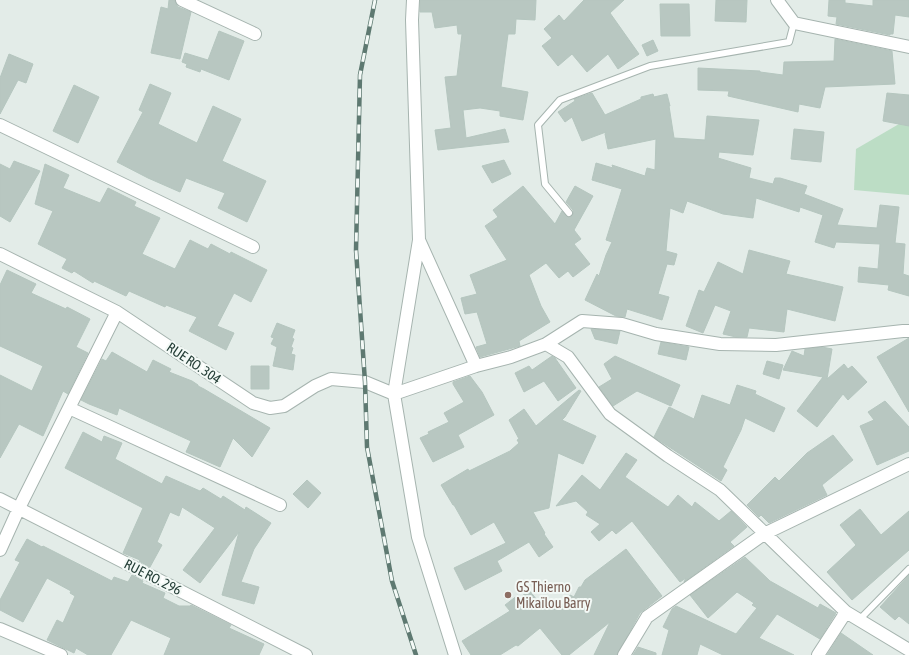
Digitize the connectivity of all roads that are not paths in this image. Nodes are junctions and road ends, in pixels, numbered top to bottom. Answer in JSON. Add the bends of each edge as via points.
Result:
{"nodes":[{"id":1,"x":182,"y":0,"type":"edge"},
{"id":2,"x":413,"y":0,"type":"edge"},
{"id":3,"x":777,"y":0,"type":"edge"},
{"id":4,"x":794,"y":23,"type":"junction"},
{"id":5,"x":255,"y":34,"type":"dead end"},
{"id":6,"x":909,"y":47,"type":"edge"},
{"id":7,"x":0,"y":125,"type":"edge"},
{"id":8,"x":569,"y":213,"type":"dead end"},
{"id":9,"x":419,"y":240,"type":"junction"},
{"id":10,"x":253,"y":247,"type":"dead end"},
{"id":11,"x":0,"y":254,"type":"edge"},
{"id":12,"x":117,"y":312,"type":"junction"},
{"id":13,"x":909,"y":331,"type":"edge"},
{"id":14,"x":546,"y":344,"type":"junction"},
{"id":15,"x":476,"y":366,"type":"junction"},
{"id":16,"x":394,"y":394,"type":"junction"},
{"id":17,"x":69,"y":408,"type":"junction"},
{"id":18,"x":909,"y":464,"type":"edge"},
{"id":19,"x":0,"y":499,"type":"edge"},
{"id":20,"x":280,"y":505,"type":"dead end"},
{"id":21,"x":19,"y":508,"type":"junction"},
{"id":22,"x":764,"y":534,"type":"junction"},
{"id":23,"x":0,"y":550,"type":"edge"},
{"id":24,"x":909,"y":569,"type":"edge"},
{"id":25,"x":846,"y":612,"type":"junction"},
{"id":26,"x":859,"y":620,"type":"junction"},
{"id":27,"x":0,"y":630,"type":"edge"},
{"id":28,"x":909,"y":650,"type":"edge"},
{"id":29,"x":61,"y":655,"type":"edge"},
{"id":30,"x":306,"y":655,"type":"edge"},
{"id":31,"x":455,"y":655,"type":"edge"},
{"id":32,"x":624,"y":655,"type":"edge"},
{"id":33,"x":818,"y":655,"type":"edge"}],
"edges":[{"from":1,"to":5,"type":"street"},
{"from":2,"to":9,"type":"street"},
{"from":3,"to":4,"type":"street"},
{"from":4,"to":6,"type":"street"},
{"from":4,"to":8,"type":"lane","via":[[790,42],[650,66],[560,100],[538,125],[545,184]]},
{"from":7,"to":10,"type":"street"},
{"from":9,"to":15,"type":"street"},
{"from":9,"to":16,"type":"street"},
{"from":11,"to":12,"type":"street","name":"RUE RO. 304"},
{"from":12,"to":16,"type":"street","name":"RUE RO. 304","via":[[254,403],[270,408],[284,406],[314,386],[331,379],[365,382]]},
{"from":12,"to":17,"type":"street"},
{"from":13,"to":14,"type":"street","via":[[776,345],[720,344],[656,334],[622,324],[582,321]]},
{"from":14,"to":15,"type":"street"},
{"from":14,"to":22,"type":"street","via":[[568,357],[610,414],[720,490]]},
{"from":15,"to":16,"type":"street"},
{"from":16,"to":31,"type":"street","via":[[418,537]]},
{"from":17,"to":20,"type":"street"},
{"from":17,"to":21,"type":"street"},
{"from":18,"to":22,"type":"street"},
{"from":19,"to":21,"type":"street","name":"RUE RO. 296"},
{"from":21,"to":23,"type":"street"},
{"from":21,"to":30,"type":"street","name":"RUE RO. 296"},
{"from":22,"to":25,"type":"street"},
{"from":22,"to":32,"type":"street","via":[[646,617]]},
{"from":24,"to":26,"type":"lane"},
{"from":25,"to":26,"type":"street"},
{"from":25,"to":33,"type":"street"},
{"from":26,"to":28,"type":"street"},
{"from":27,"to":29,"type":"street"}]}
